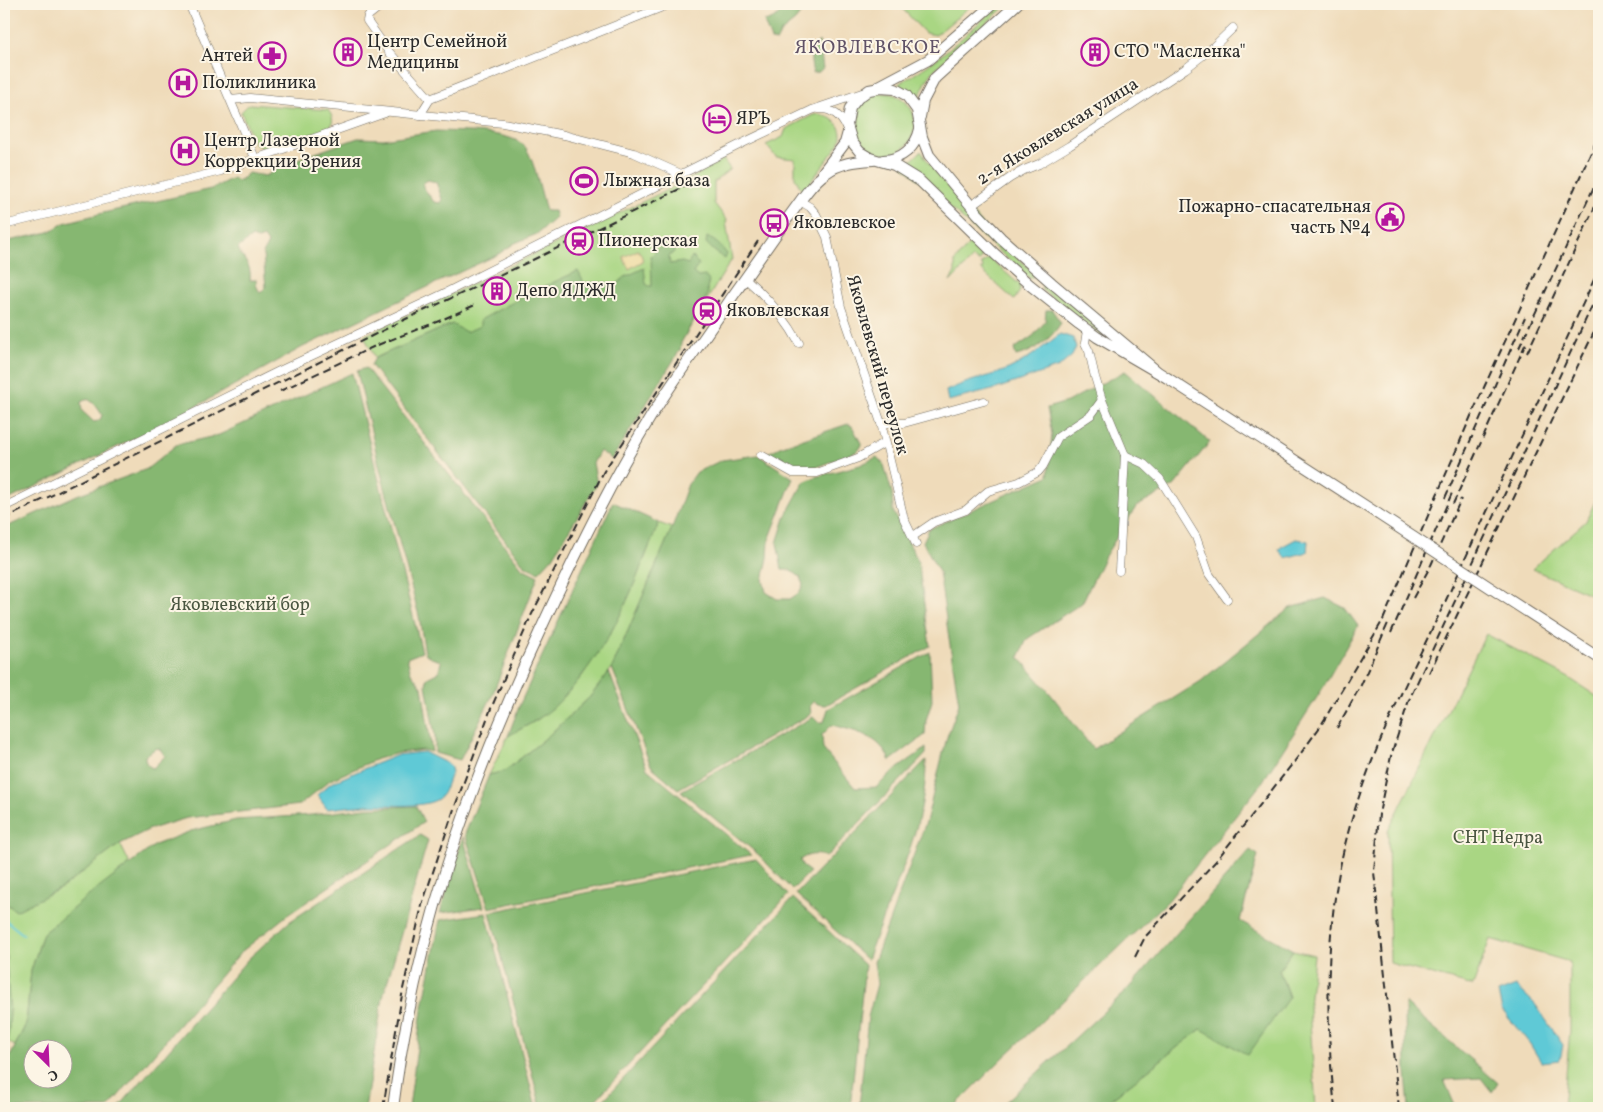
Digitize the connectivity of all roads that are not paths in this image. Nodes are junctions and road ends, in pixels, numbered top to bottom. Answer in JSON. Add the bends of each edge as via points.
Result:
{"nodes":[{"id":1,"x":189,"y":4,"type":"edge"},
{"id":2,"x":383,"y":4,"type":"edge"},
{"id":3,"x":670,"y":4,"type":"edge"},
{"id":4,"x":993,"y":4,"type":"edge"},
{"id":5,"x":1017,"y":4,"type":"edge"},
{"id":6,"x":1233,"y":28,"type":"dead end"},
{"id":7,"x":871,"y":90,"type":"junction"},
{"id":8,"x":430,"y":98,"type":"junction"},
{"id":9,"x":231,"y":100,"type":"junction"},
{"id":10,"x":812,"y":110,"type":"junction"},
{"id":11,"x":390,"y":112,"type":"junction"},
{"id":12,"x":420,"y":115,"type":"junction"},
{"id":13,"x":920,"y":123,"type":"junction"},
{"id":14,"x":847,"y":130,"type":"junction"},
{"id":15,"x":255,"y":158,"type":"junction"},
{"id":16,"x":878,"y":160,"type":"junction"},
{"id":17,"x":681,"y":174,"type":"junction"},
{"id":18,"x":813,"y":185,"type":"junction"},
{"id":19,"x":800,"y":201,"type":"junction"},
{"id":20,"x":971,"y":206,"type":"junction"},
{"id":21,"x":4,"y":225,"type":"edge"},
{"id":22,"x":746,"y":278,"type":"junction"},
{"id":23,"x":1087,"y":330,"type":"junction"},
{"id":24,"x":799,"y":343,"type":"dead end"},
{"id":25,"x":1169,"y":379,"type":"junction"},
{"id":26,"x":1102,"y":400,"type":"junction"},
{"id":27,"x":984,"y":401,"type":"dead end"},
{"id":28,"x":880,"y":424,"type":"junction"},
{"id":29,"x":884,"y":443,"type":"junction"},
{"id":30,"x":762,"y":455,"type":"dead end"},
{"id":31,"x":1125,"y":455,"type":"junction"},
{"id":32,"x":4,"y":507,"type":"edge"},
{"id":33,"x":1119,"y":570,"type":"dead end"},
{"id":34,"x":1227,"y":599,"type":"dead end"},
{"id":35,"x":1599,"y":658,"type":"edge"},
{"id":36,"x":393,"y":1108,"type":"edge"}],
"edges":[{"from":1,"to":9,"type":"street"},
{"from":2,"to":8,"type":"street","via":[[368,16],[367,21],[389,52]]},
{"from":3,"to":8,"type":"street"},
{"from":4,"to":7,"type":"main road","via":[[928,60]]},
{"from":5,"to":13,"type":"main road","via":[[935,78],[923,101]]},
{"from":6,"to":20,"type":"street","name":"2-я Яковлевская улица","via":[[1185,69],[1068,146],[1010,178]]},
{"from":7,"to":10,"type":"street"},
{"from":7,"to":13,"type":"main road","via":[[895,89],[906,95],[914,104]]},
{"from":7,"to":14,"type":"main road","via":[[850,108]]},
{"from":8,"to":12,"type":"street"},
{"from":9,"to":11,"type":"street","via":[[250,98]]},
{"from":9,"to":15,"type":"street"},
{"from":10,"to":14,"type":"street","via":[[829,110],[839,117]]},
{"from":10,"to":17,"type":"street"},
{"from":11,"to":12,"type":"street"},
{"from":11,"to":15,"type":"street"},
{"from":12,"to":17,"type":"street","via":[[504,123],[564,135],[634,152]]},
{"from":13,"to":16,"type":"main road","via":[[916,142],[907,152],[894,159]]},
{"from":13,"to":20,"type":"main road","via":[[929,155]]},
{"from":14,"to":16,"type":"main road","via":[[855,148]]},
{"from":14,"to":18,"type":"main road","via":[[845,143]]},
{"from":15,"to":21,"type":"street","via":[[221,171]]},
{"from":16,"to":18,"type":"main road","via":[[852,162],[835,168]]},
{"from":16,"to":23,"type":"main road","via":[[900,168],[920,181],[1007,265]]},
{"from":17,"to":32,"type":"street"},
{"from":18,"to":19,"type":"main road"},
{"from":19,"to":22,"type":"main road"},
{"from":19,"to":28,"type":"street","name":"Яковлевский переулок","via":[[816,214],[827,237],[841,307]]},
{"from":20,"to":25,"type":"main road","via":[[1052,284]]},
{"from":22,"to":24,"type":"street","via":[[782,315]]},
{"from":22,"to":36,"type":"main road","via":[[651,417],[611,485],[507,702],[454,841],[429,922]]},
{"from":23,"to":25,"type":"main road"},
{"from":23,"to":26,"type":"street","via":[[1085,343]]},
{"from":25,"to":35,"type":"main road","bridge":true},
{"from":26,"to":29,"type":"street","name":"Яковлевский переулок","via":[[1091,415],[1058,437],[1038,472],[1019,482],[988,491],[966,510],[934,522],[914,541],[904,519]]},
{"from":26,"to":31,"type":"street"},
{"from":27,"to":28,"type":"street","via":[[904,423]]},
{"from":28,"to":29,"type":"street","name":"Яковлевский переулок"},
{"from":29,"to":30,"type":"street","via":[[858,458],[817,473],[793,473]]},
{"from":31,"to":33,"type":"street"},
{"from":31,"to":34,"type":"street","via":[[1144,464],[1160,479],[1196,537],[1209,574]]}]}
